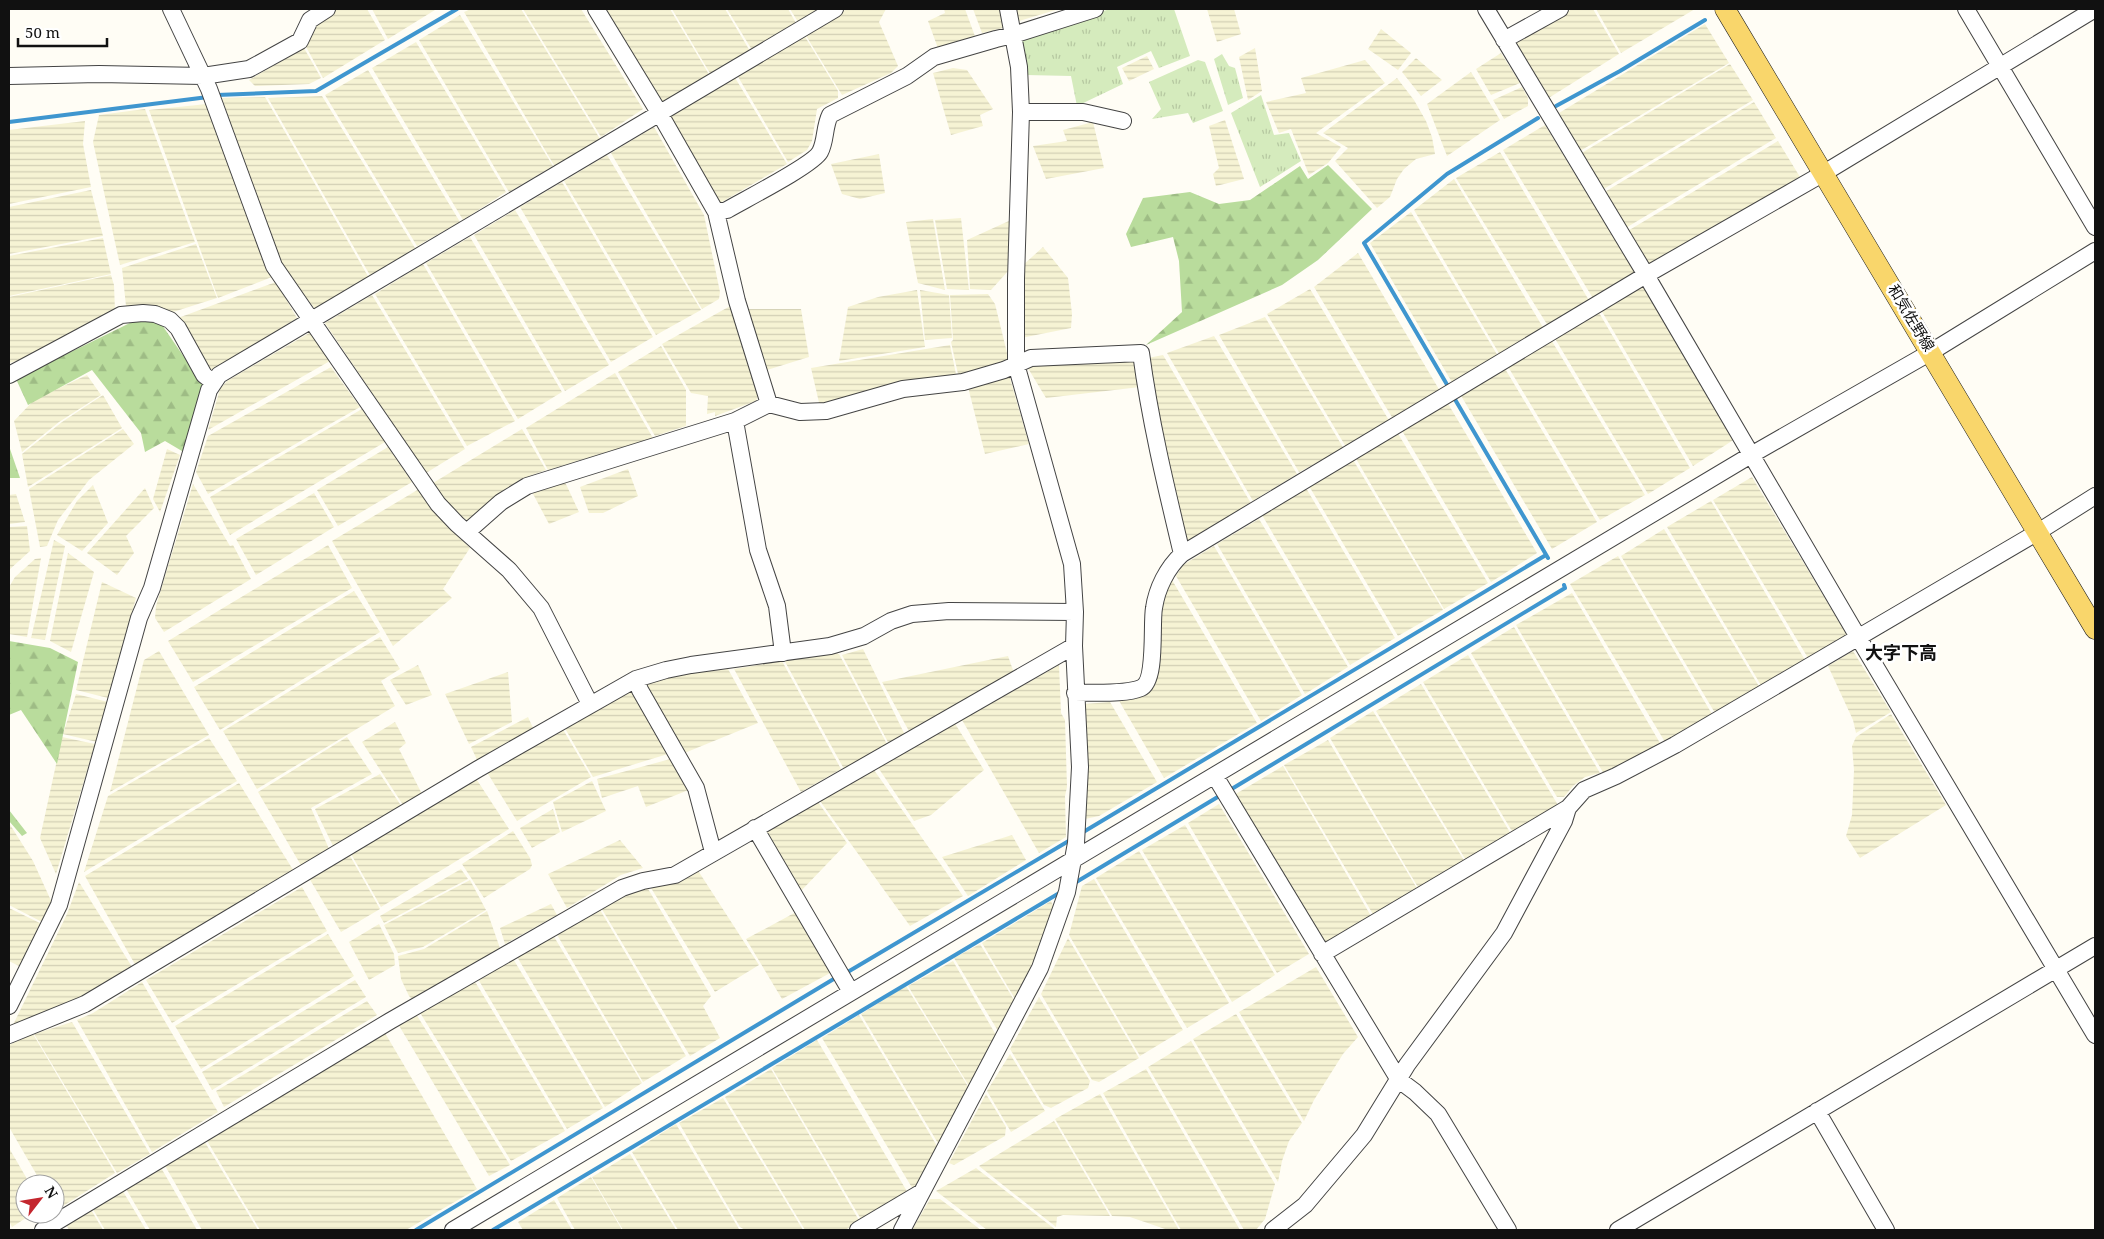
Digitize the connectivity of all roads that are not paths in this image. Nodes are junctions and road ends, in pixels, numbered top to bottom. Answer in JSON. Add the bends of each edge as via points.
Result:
{"nodes":[{"id":1,"x":171,"y":9,"type":"edge"},
{"id":2,"x":327,"y":9,"type":"edge"},
{"id":3,"x":596,"y":9,"type":"edge"},
{"id":4,"x":835,"y":9,"type":"edge"},
{"id":5,"x":1008,"y":9,"type":"edge"},
{"id":6,"x":1095,"y":9,"type":"edge"},
{"id":7,"x":1486,"y":9,"type":"edge"},
{"id":8,"x":1560,"y":9,"type":"edge"},
{"id":9,"x":1725,"y":9,"type":"edge"},
{"id":10,"x":1966,"y":9,"type":"edge"},
{"id":11,"x":2095,"y":9,"type":"edge"},
{"id":12,"x":1013,"y":35,"type":"junction"},
{"id":13,"x":1504,"y":40,"type":"junction"},
{"id":14,"x":2000,"y":66,"type":"junction"},
{"id":15,"x":9,"y":76,"type":"edge"},
{"id":16,"x":209,"y":89,"type":"junction"},
{"id":17,"x":1021,"y":112,"type":"junction"},
{"id":18,"x":660,"y":114,"type":"junction"},
{"id":19,"x":1123,"y":121,"type":"dead end"},
{"id":20,"x":1824,"y":173,"type":"junction"},
{"id":21,"x":716,"y":212,"type":"junction"},
{"id":22,"x":2095,"y":228,"type":"edge"},
{"id":23,"x":2095,"y":251,"type":"edge"},
{"id":24,"x":1646,"y":275,"type":"junction"},
{"id":25,"x":312,"y":320,"type":"junction"},
{"id":26,"x":1931,"y":352,"type":"junction"},
{"id":27,"x":1016,"y":364,"type":"junction"},
{"id":28,"x":9,"y":376,"type":"edge"},
{"id":29,"x":213,"y":382,"type":"junction"},
{"id":30,"x":769,"y":404,"type":"junction"},
{"id":31,"x":735,"y":421,"type":"junction"},
{"id":32,"x":1751,"y":455,"type":"junction"},
{"id":33,"x":2095,"y":496,"type":"edge"},
{"id":34,"x":467,"y":532,"type":"junction"},
{"id":35,"x":2038,"y":532,"type":"junction"},
{"id":36,"x":1182,"y":554,"type":"junction"},
{"id":37,"x":1075,"y":612,"type":"junction"},
{"id":38,"x":2095,"y":629,"type":"edge"},
{"id":39,"x":1858,"y":637,"type":"junction"},
{"id":40,"x":1074,"y":646,"type":"junction"},
{"id":41,"x":783,"y":653,"type":"junction"},
{"id":42,"x":636,"y":679,"type":"junction"},
{"id":43,"x":1075,"y":692,"type":"junction"},
{"id":44,"x":590,"y":704,"type":"junction"},
{"id":45,"x":1222,"y":787,"type":"junction"},
{"id":46,"x":1568,"y":808,"type":"junction"},
{"id":47,"x":755,"y":828,"type":"junction"},
{"id":48,"x":713,"y":852,"type":"junction"},
{"id":49,"x":1074,"y":860,"type":"junction"},
{"id":50,"x":2095,"y":946,"type":"edge"},
{"id":51,"x":1322,"y":954,"type":"junction"},
{"id":52,"x":2056,"y":969,"type":"junction"},
{"id":53,"x":845,"y":981,"type":"junction"},
{"id":54,"x":9,"y":1006,"type":"edge"},
{"id":55,"x":9,"y":1035,"type":"edge"},
{"id":56,"x":2095,"y":1035,"type":"edge"},
{"id":57,"x":1399,"y":1080,"type":"junction"},
{"id":58,"x":1818,"y":1111,"type":"junction"},
{"id":59,"x":922,"y":1192,"type":"junction"},
{"id":60,"x":43,"y":1230,"type":"edge"},
{"id":61,"x":453,"y":1230,"type":"edge"},
{"id":62,"x":858,"y":1230,"type":"edge"},
{"id":63,"x":902,"y":1230,"type":"edge"},
{"id":64,"x":1274,"y":1230,"type":"edge"},
{"id":65,"x":1508,"y":1230,"type":"edge"},
{"id":66,"x":1618,"y":1230,"type":"edge"},
{"id":67,"x":1886,"y":1230,"type":"edge"}],
"edges":[{"from":1,"to":16,"type":"street"},
{"from":2,"to":16,"type":"street","via":[[310,20],[300,41]]},
{"from":3,"to":18,"type":"street"},
{"from":4,"to":18,"type":"street"},
{"from":5,"to":12,"type":"street"},
{"from":6,"to":12,"type":"street"},
{"from":7,"to":13,"type":"street"},
{"from":8,"to":13,"type":"street"},
{"from":9,"to":20,"type":"main road","name":"和気佐野線"},
{"from":10,"to":14,"type":"street"},
{"from":11,"to":14,"type":"street"},
{"from":12,"to":17,"type":"street","via":[[1019,67]]},
{"from":12,"to":21,"type":"street","via":[[934,57],[907,76],[830,115],[816,158],[727,210]]},
{"from":13,"to":24,"type":"street"},
{"from":14,"to":20,"type":"street"},
{"from":14,"to":22,"type":"street"},
{"from":15,"to":16,"type":"street","via":[[108,74]]},
{"from":16,"to":25,"type":"street","via":[[274,266]]},
{"from":17,"to":19,"type":"street","via":[[1083,112]]},
{"from":17,"to":27,"type":"street"},
{"from":18,"to":21,"type":"street"},
{"from":18,"to":25,"type":"street"},
{"from":20,"to":24,"type":"street"},
{"from":20,"to":26,"type":"main road","name":"和気佐野線"},
{"from":21,"to":30,"type":"street","via":[[737,301]]},
{"from":23,"to":26,"type":"street"},
{"from":24,"to":32,"type":"street"},
{"from":24,"to":36,"type":"street"},
{"from":25,"to":29,"type":"street"},
{"from":25,"to":34,"type":"street","via":[[438,504]]},
{"from":26,"to":32,"type":"street"},
{"from":26,"to":35,"type":"main road","name":"和気佐野線"},
{"from":27,"to":30,"type":"street","via":[[963,382],[903,389],[826,411],[800,412]]},
{"from":27,"to":36,"type":"street","via":[[1031,358],[1141,353],[1145,388]]},
{"from":27,"to":37,"type":"street","via":[[1072,564]]},
{"from":28,"to":29,"type":"street","via":[[122,315],[143,313],[170,320],[178,328],[204,374]]},
{"from":29,"to":54,"type":"street","via":[[152,588],[139,618],[59,905]]},
{"from":30,"to":31,"type":"street"},
{"from":31,"to":34,"type":"street","via":[[527,486],[502,502]]},
{"from":31,"to":41,"type":"street","via":[[758,550],[777,606]]},
{"from":32,"to":39,"type":"street"},
{"from":32,"to":45,"type":"street"},
{"from":33,"to":35,"type":"street"},
{"from":34,"to":44,"type":"street","via":[[509,570],[541,608]]},
{"from":35,"to":38,"type":"main road","name":"和気佐野線"},
{"from":35,"to":39,"type":"street"},
{"from":36,"to":43,"type":"street","via":[[1173,562],[1162,582],[1154,607],[1148,682],[1142,688],[1128,691]]},
{"from":37,"to":40,"type":"street"},
{"from":37,"to":41,"type":"street","via":[[912,614],[891,620],[864,636],[830,646]]},
{"from":39,"to":46,"type":"street","via":[[1675,745],[1584,790]]},
{"from":39,"to":52,"type":"street"},
{"from":40,"to":43,"type":"street"},
{"from":40,"to":47,"type":"street"},
{"from":41,"to":42,"type":"street","via":[[691,665]]},
{"from":42,"to":44,"type":"street"},
{"from":42,"to":48,"type":"street","via":[[696,788]]},
{"from":43,"to":49,"type":"street","via":[[1080,767]]},
{"from":44,"to":55,"type":"street","via":[[85,1004]]},
{"from":45,"to":49,"type":"street"},
{"from":45,"to":51,"type":"street"},
{"from":46,"to":51,"type":"street"},
{"from":46,"to":57,"type":"street","via":[[1504,932]]},
{"from":47,"to":48,"type":"street"},
{"from":47,"to":53,"type":"street"},
{"from":48,"to":60,"type":"street","via":[[675,875],[622,888],[390,1021]]},
{"from":49,"to":53,"type":"street"},
{"from":49,"to":59,"type":"street","via":[[1040,968]]},
{"from":50,"to":52,"type":"street"},
{"from":51,"to":57,"type":"street"},
{"from":52,"to":56,"type":"street"},
{"from":52,"to":58,"type":"street"},
{"from":53,"to":61,"type":"street"},
{"from":57,"to":64,"type":"street","via":[[1364,1135],[1305,1205]]},
{"from":57,"to":65,"type":"street","via":[[1438,1114]]},
{"from":58,"to":66,"type":"street"},
{"from":58,"to":67,"type":"street"},
{"from":59,"to":62,"type":"street"},
{"from":59,"to":63,"type":"street"}]}
